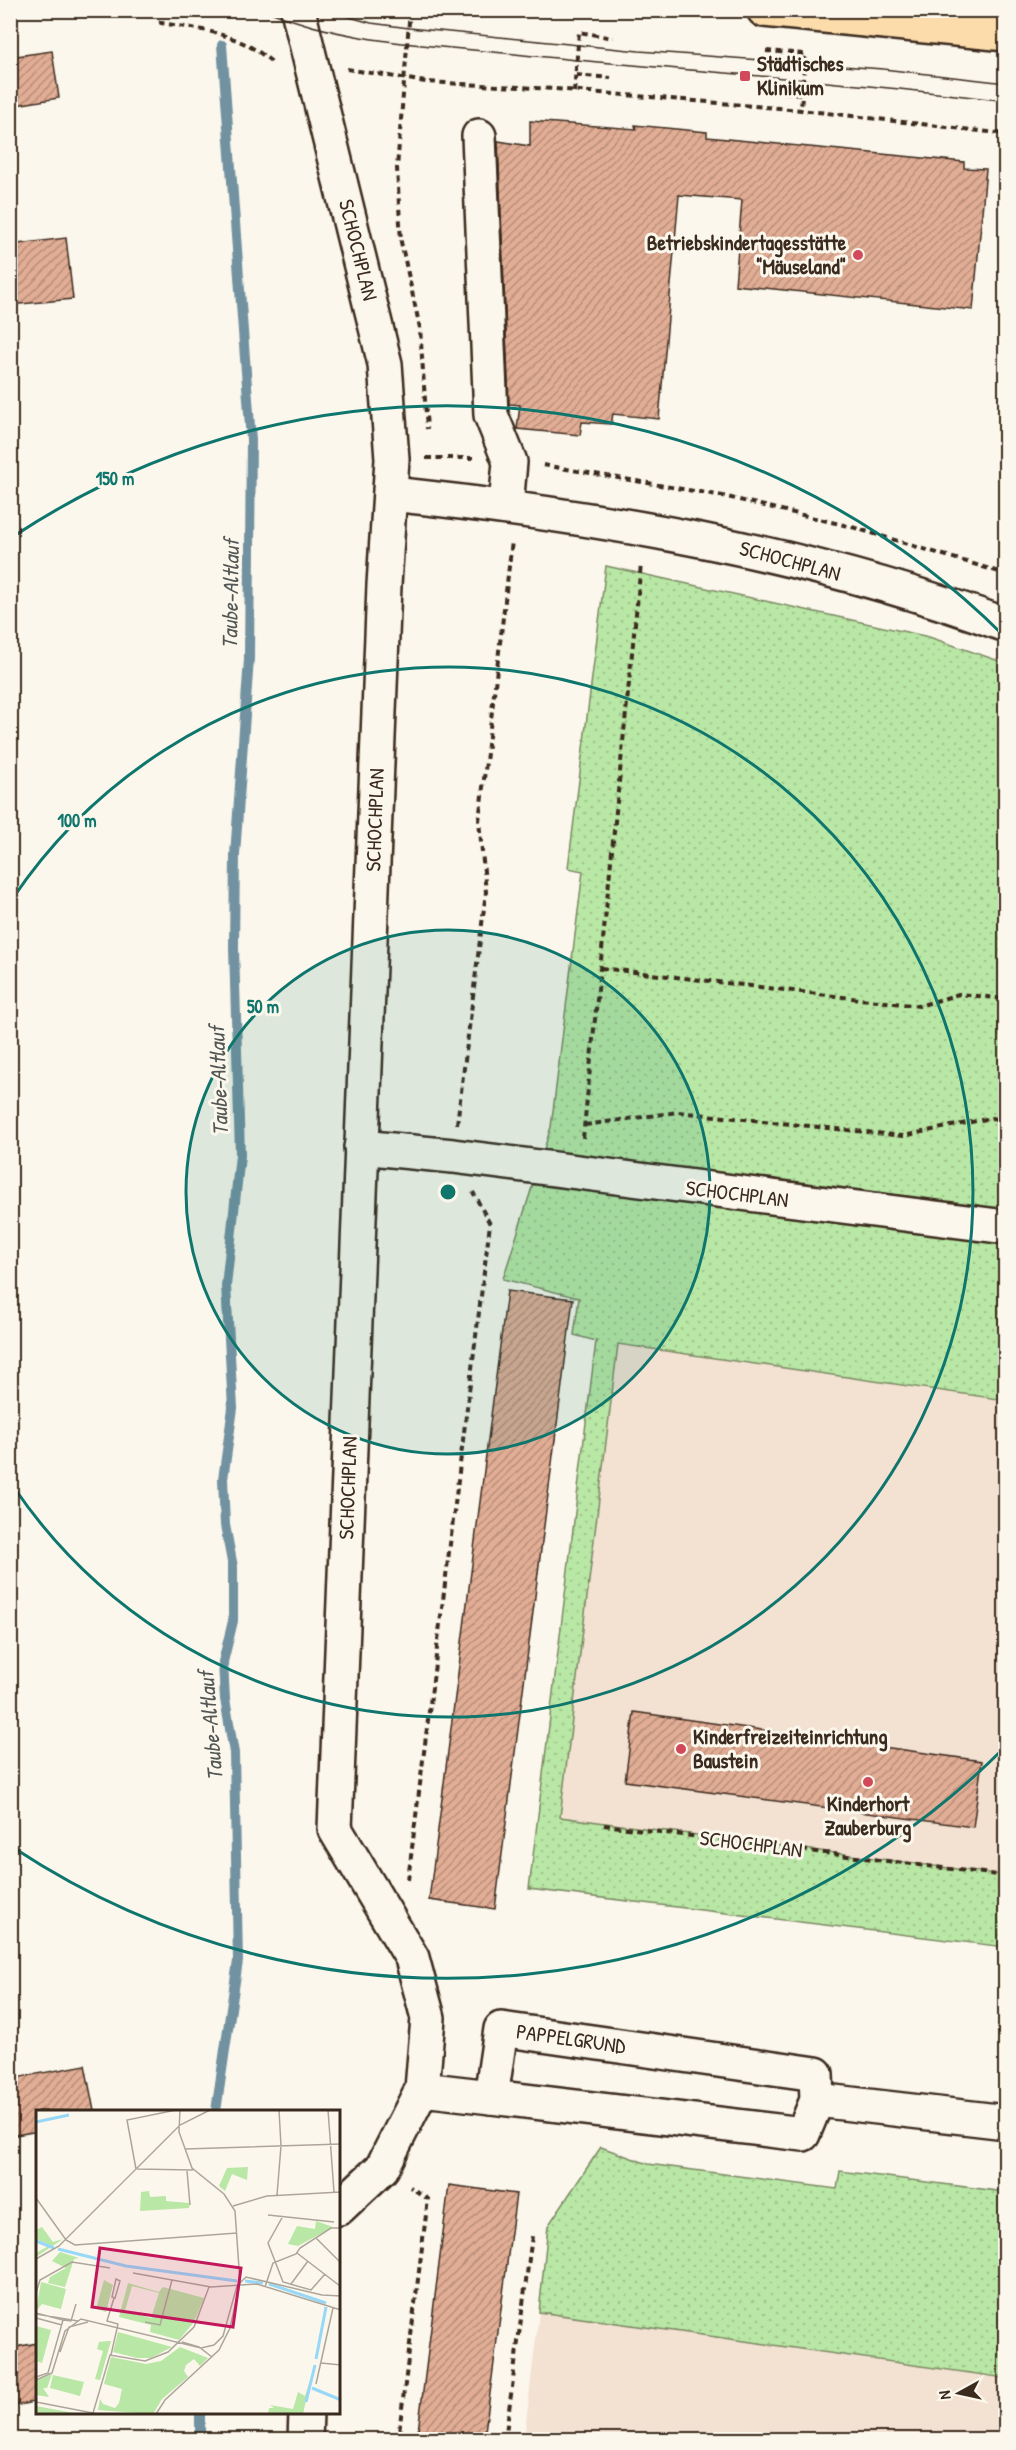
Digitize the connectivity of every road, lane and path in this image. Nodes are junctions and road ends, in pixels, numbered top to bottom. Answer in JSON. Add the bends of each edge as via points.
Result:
{"nodes":[{"id":1,"x":159,"y":10,"type":"edge"},
{"id":2,"x":298,"y":10,"type":"edge"},
{"id":3,"x":411,"y":10,"type":"edge"},
{"id":4,"x":764,"y":10,"type":"edge"},
{"id":5,"x":1005,"y":30,"type":"edge"},
{"id":6,"x":613,"y":38,"type":"dead end"},
{"id":7,"x":765,"y":51,"type":"dead end"},
{"id":8,"x":312,"y":69,"type":"junction"},
{"id":9,"x":576,"y":75,"type":"junction"},
{"id":10,"x":611,"y":78,"type":"dead end"},
{"id":11,"x":405,"y":79,"type":"junction"},
{"id":12,"x":763,"y":90,"type":"dead end"},
{"id":13,"x":574,"y":92,"type":"junction"},
{"id":14,"x":802,"y":94,"type":"junction"},
{"id":15,"x":801,"y":110,"type":"junction"},
{"id":16,"x":1005,"y":134,"type":"edge"},
{"id":17,"x":479,"y":136,"type":"dead end"},
{"id":18,"x":427,"y":440,"type":"dead end"},
{"id":19,"x":426,"y":449,"type":"dead end"},
{"id":20,"x":426,"y":458,"type":"junction"},
{"id":21,"x":510,"y":462,"type":"junction"},
{"id":22,"x":391,"y":494,"type":"junction"},
{"id":23,"x":511,"y":507,"type":"junction"},
{"id":24,"x":645,"y":528,"type":"junction"},
{"id":25,"x":1005,"y":574,"type":"edge"},
{"id":26,"x":1005,"y":625,"type":"edge"},
{"id":27,"x":601,"y":968,"type":"junction"},
{"id":28,"x":1005,"y":999,"type":"edge"},
{"id":29,"x":1005,"y":1120,"type":"edge"},
{"id":30,"x":585,"y":1125,"type":"junction"},
{"id":31,"x":361,"y":1147,"type":"junction"},
{"id":32,"x":453,"y":1156,"type":"junction"},
{"id":33,"x":579,"y":1172,"type":"junction"},
{"id":34,"x":1005,"y":1227,"type":"edge"},
{"id":35,"x":604,"y":1825,"type":"dead end"},
{"id":36,"x":1005,"y":1876,"type":"edge"},
{"id":37,"x":400,"y":1937,"type":"junction"},
{"id":38,"x":422,"y":2089,"type":"junction"},
{"id":39,"x":491,"y":2097,"type":"junction"},
{"id":40,"x":817,"y":2100,"type":"junction"},
{"id":41,"x":1005,"y":2122,"type":"edge"},
{"id":42,"x":382,"y":2168,"type":"junction"},
{"id":43,"x":340,"y":2207,"type":"edge"},
{"id":44,"x":532,"y":2236,"type":"dead end"},
{"id":45,"x":306,"y":2414,"type":"edge"},
{"id":46,"x":305,"y":2439,"type":"edge"},
{"id":47,"x":398,"y":2439,"type":"edge"},
{"id":48,"x":506,"y":2439,"type":"edge"}],
"edges":[{"from":1,"to":8,"type":"path","via":[[161,23],[221,32],[262,52],[276,65]]},
{"from":2,"to":8,"type":"street","name":"SCHOCHPLAN"},
{"from":3,"to":11,"type":"path"},
{"from":4,"to":5,"type":"main road"},
{"from":6,"to":9,"type":"path","via":[[579,32]]},
{"from":7,"to":14,"type":"path","via":[[805,54]]},
{"from":8,"to":11,"type":"path","via":[[345,69]]},
{"from":8,"to":22,"type":"street","name":"SCHOCHPLAN","via":[[381,344],[390,402]]},
{"from":9,"to":10,"type":"path"},
{"from":9,"to":13,"type":"path"},
{"from":11,"to":13,"type":"path"},
{"from":11,"to":18,"type":"path","via":[[397,168],[401,242],[420,328]]},
{"from":12,"to":14,"type":"path"},
{"from":13,"to":15,"type":"path"},
{"from":14,"to":15,"type":"path"},
{"from":15,"to":16,"type":"path"},
{"from":17,"to":21,"type":"street","via":[[491,415]]},
{"from":19,"to":20,"type":"path"},
{"from":20,"to":21,"type":"path"},
{"from":20,"to":22,"type":"path"},
{"from":21,"to":23,"type":"street"},
{"from":21,"to":25,"type":"path","via":[[723,496],[852,527]]},
{"from":22,"to":23,"type":"street","name":"SCHOCHPLAN"},
{"from":22,"to":31,"type":"street","name":"SCHOCHPLAN"},
{"from":23,"to":24,"type":"street","name":"SCHOCHPLAN"},
{"from":23,"to":32,"type":"path","via":[[479,821],[486,892]]},
{"from":24,"to":26,"type":"street","name":"SCHOCHPLAN","via":[[751,549],[948,604]]},
{"from":24,"to":27,"type":"path"},
{"from":27,"to":28,"type":"path","via":[[919,1006],[959,994]]},
{"from":27,"to":30,"type":"path"},
{"from":29,"to":30,"type":"path","via":[[991,1118],[903,1136],[678,1112]]},
{"from":30,"to":33,"type":"path"},
{"from":31,"to":32,"type":"street","name":"SCHOCHPLAN"},
{"from":31,"to":37,"type":"street","name":"SCHOCHPLAN","via":[[334,1829]]},
{"from":32,"to":33,"type":"street","name":"SCHOCHPLAN"},
{"from":32,"to":37,"type":"path","via":[[490,1224]]},
{"from":33,"to":34,"type":"street","name":"SCHOCHPLAN"},
{"from":35,"to":36,"type":"path","name":"SCHOCHPLAN"},
{"from":37,"to":38,"type":"street","via":[[412,1958],[428,2018]]},
{"from":38,"to":39,"type":"street"},
{"from":38,"to":42,"type":"street"},
{"from":39,"to":40,"type":"street","via":[[803,2134]]},
{"from":39,"to":40,"type":"street","name":"PAPPELGRUND","via":[[501,2030],[816,2074]]},
{"from":40,"to":41,"type":"street"},
{"from":42,"to":43,"type":"street"},
{"from":42,"to":47,"type":"path","via":[[428,2199]]},
{"from":44,"to":48,"type":"path"},
{"from":45,"to":46,"type":"street"}]}
